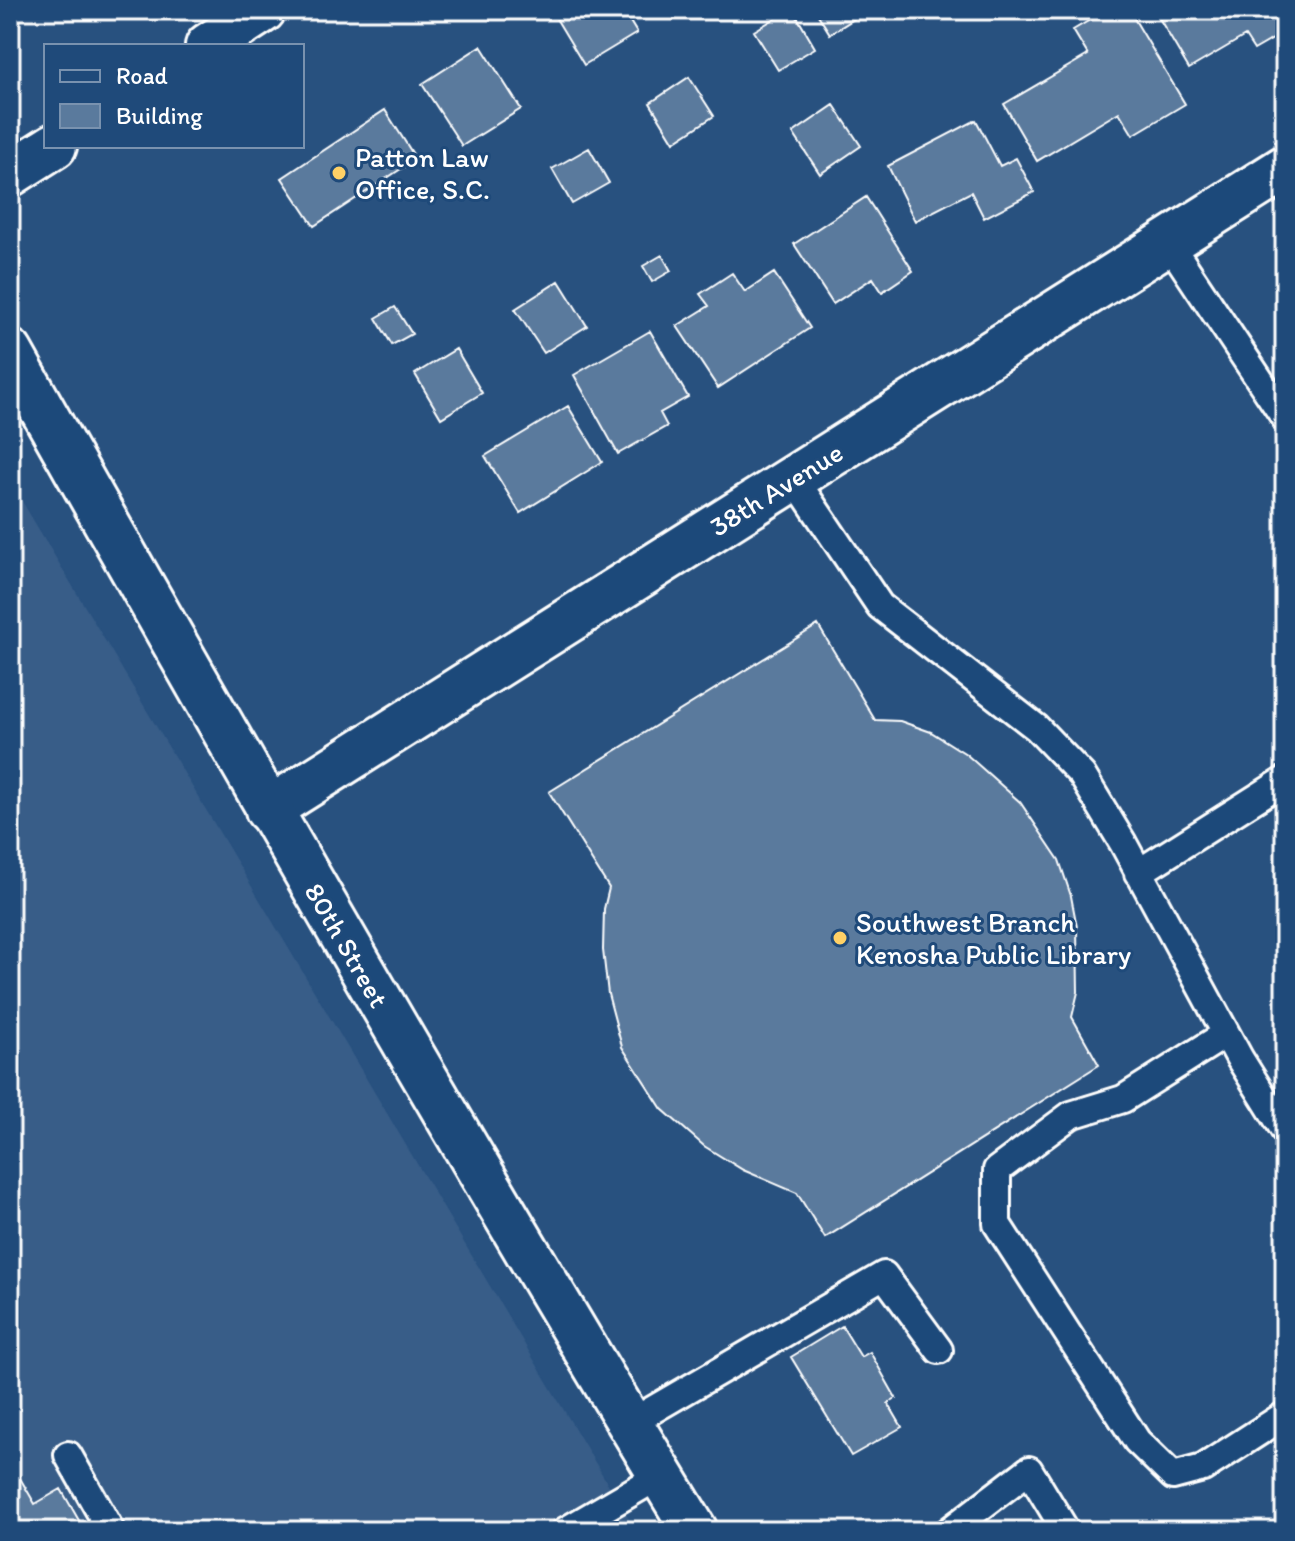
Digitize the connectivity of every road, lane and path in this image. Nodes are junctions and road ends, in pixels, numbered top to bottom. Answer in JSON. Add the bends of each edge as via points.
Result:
{"nodes":[{"id":1,"x":263,"y":10,"type":"edge"},
{"id":2,"x":211,"y":44,"type":"edge"},
{"id":3,"x":51,"y":148,"type":"edge"},
{"id":4,"x":1285,"y":168,"type":"edge"},
{"id":5,"x":10,"y":174,"type":"edge"},
{"id":6,"x":1168,"y":242,"type":"junction"},
{"id":7,"x":10,"y":352,"type":"edge"},
{"id":8,"x":1285,"y":418,"type":"edge"},
{"id":9,"x":794,"y":478,"type":"junction"},
{"id":10,"x":1285,"y":780,"type":"edge"},
{"id":11,"x":268,"y":810,"type":"junction"},
{"id":12,"x":1138,"y":873,"type":"junction"},
{"id":13,"x":1226,"y":1034,"type":"junction"},
{"id":14,"x":1285,"y":1131,"type":"edge"},
{"id":15,"x":939,"y":1350,"type":"dead end"},
{"id":16,"x":1285,"y":1415,"type":"edge"},
{"id":17,"x":630,"y":1423,"type":"junction"},
{"id":18,"x":68,"y":1455,"type":"dead end"},
{"id":19,"x":661,"y":1475,"type":"junction"},
{"id":20,"x":111,"y":1531,"type":"edge"},
{"id":21,"x":565,"y":1531,"type":"edge"},
{"id":22,"x":695,"y":1531,"type":"edge"},
{"id":23,"x":949,"y":1531,"type":"edge"},
{"id":24,"x":1066,"y":1531,"type":"edge"}],
"edges":[{"from":1,"to":2,"type":"street"},
{"from":3,"to":5,"type":"street"},
{"from":4,"to":6,"type":"street","name":"38th Avenue"},
{"from":6,"to":8,"type":"lane"},
{"from":6,"to":9,"type":"street","name":"38th Avenue"},
{"from":7,"to":11,"type":"street","name":"80th Street"},
{"from":9,"to":11,"type":"street","name":"38th Avenue"},
{"from":9,"to":12,"type":"lane","via":[[880,606],[1037,728],[1082,775]]},
{"from":10,"to":12,"type":"lane"},
{"from":11,"to":17,"type":"street","name":"80th Street"},
{"from":12,"to":13,"type":"lane"},
{"from":13,"to":14,"type":"lane"},
{"from":13,"to":16,"type":"lane","via":[[1123,1099],[1071,1115],[997,1170],[997,1224],[1137,1441],[1173,1476],[1203,1468]]},
{"from":15,"to":17,"type":"lane","via":[[884,1275]]},
{"from":17,"to":19,"type":"street","name":"80th Street"},
{"from":18,"to":20,"type":"lane"},
{"from":19,"to":21,"type":"lane"},
{"from":19,"to":22,"type":"street","name":"80th Street"},
{"from":23,"to":24,"type":"lane","via":[[1029,1470]]}]}
